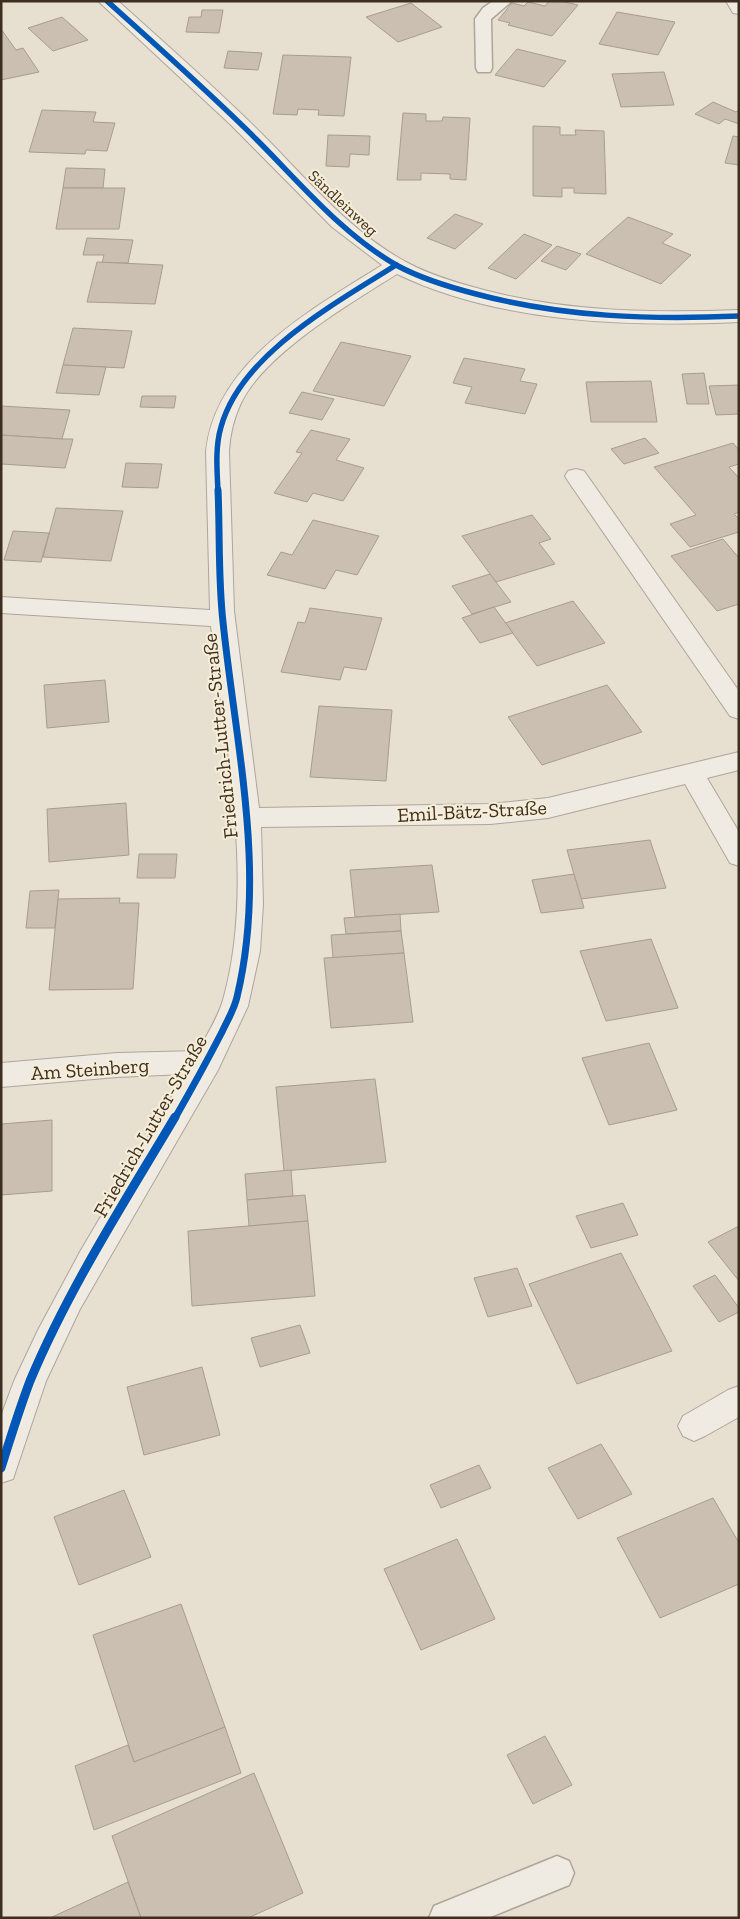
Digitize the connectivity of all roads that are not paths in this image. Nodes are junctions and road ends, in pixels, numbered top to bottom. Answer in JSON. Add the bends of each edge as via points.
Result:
{"nodes":[{"id":1,"x":106,"y":1,"type":"edge"},
{"id":2,"x":504,"y":1,"type":"edge"},
{"id":3,"x":736,"y":1,"type":"edge"},
{"id":4,"x":739,"y":9,"type":"edge"},
{"id":5,"x":484,"y":68,"type":"dead end"},
{"id":6,"x":396,"y":265,"type":"junction"},
{"id":7,"x":739,"y":316,"type":"edge"},
{"id":8,"x":576,"y":476,"type":"dead end"},
{"id":9,"x":1,"y":605,"type":"edge"},
{"id":10,"x":222,"y":619,"type":"junction"},
{"id":11,"x":739,"y":710,"type":"edge"},
{"id":12,"x":739,"y":761,"type":"edge"},
{"id":13,"x":691,"y":772,"type":"junction"},
{"id":14,"x":248,"y":818,"type":"junction"},
{"id":15,"x":739,"y":856,"type":"edge"},
{"id":16,"x":208,"y":1062,"type":"junction"},
{"id":17,"x":1,"y":1075,"type":"edge"},
{"id":18,"x":739,"y":1400,"type":"edge"},
{"id":19,"x":694,"y":1426,"type":"dead end"},
{"id":20,"x":1,"y":1468,"type":"edge"},
{"id":21,"x":556,"y":1873,"type":"dead end"},
{"id":22,"x":446,"y":1918,"type":"edge"}],
"edges":[{"from":1,"to":6,"type":"street","name":"Sändleinweg","via":[[234,118],[356,238]]},
{"from":2,"to":5,"type":"lane","via":[[483,19]]},
{"from":3,"to":4,"type":"street"},
{"from":6,"to":7,"type":"street","name":"Sändleinweg","via":[[431,281],[490,299],[578,314],[641,318]]},
{"from":6,"to":10,"type":"street","name":"Friedrich-Lutter-Straße","via":[[324,312],[277,349],[251,373],[230,400],[220,427],[218,454]]},
{"from":8,"to":11,"type":"street"},
{"from":9,"to":10,"type":"street"},
{"from":10,"to":14,"type":"street","name":"Friedrich-Lutter-Straße"},
{"from":12,"to":13,"type":"street","name":"Emil-Bätz-Straße"},
{"from":13,"to":14,"type":"street","name":"Emil-Bätz-Straße","via":[[529,810],[490,814]]},
{"from":13,"to":15,"type":"street"},
{"from":14,"to":16,"type":"street","name":"Friedrich-Lutter-Straße","via":[[249,935],[236,1001]]},
{"from":16,"to":17,"type":"street","name":"Am Steinberg","via":[[117,1065]]},
{"from":16,"to":20,"type":"street","name":"Friedrich-Lutter-Straße","via":[[77,1282],[38,1359]]},
{"from":18,"to":19,"type":"street"},
{"from":21,"to":22,"type":"lane"}]}
